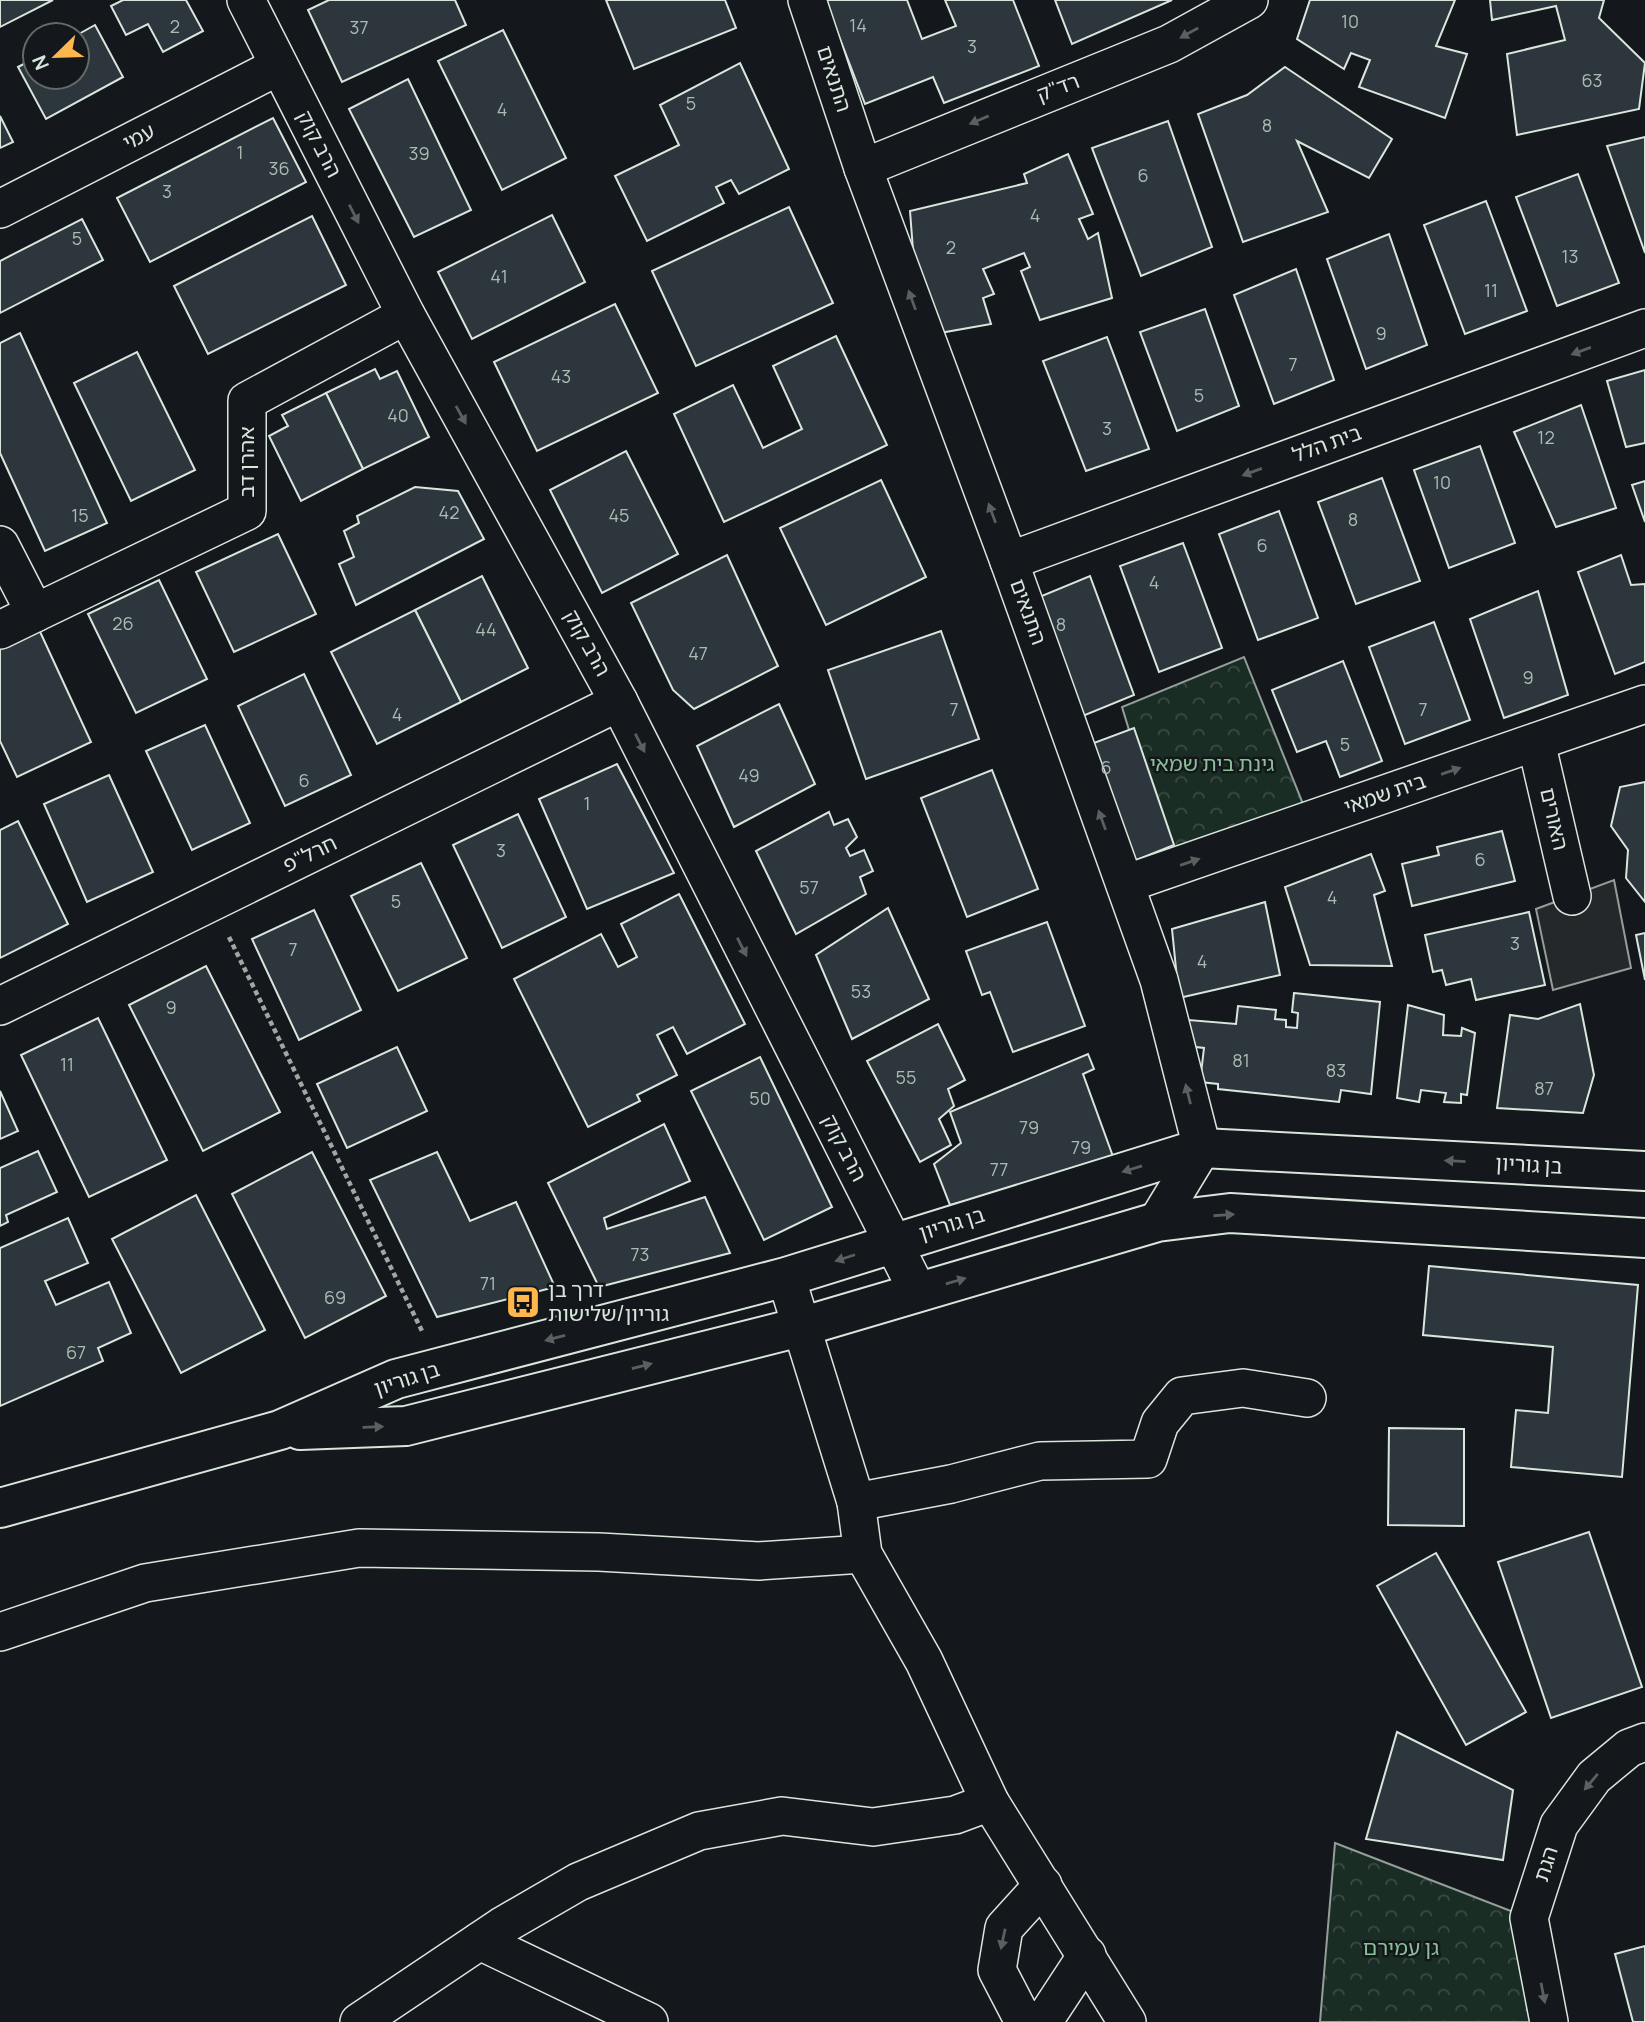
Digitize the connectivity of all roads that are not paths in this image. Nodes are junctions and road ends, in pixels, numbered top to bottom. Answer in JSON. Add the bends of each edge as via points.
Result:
{"nodes":[{"id":1,"x":246,"y":0,"type":"edge"},
{"id":2,"x":807,"y":0,"type":"edge"},
{"id":3,"x":1249,"y":0,"type":"edge"},
{"id":4,"x":279,"y":65,"type":"junction"},
{"id":5,"x":863,"y":168,"type":"junction"},
{"id":6,"x":0,"y":209,"type":"edge"},
{"id":7,"x":406,"y":315,"type":"junction"},
{"id":8,"x":1645,"y":328,"type":"edge"},
{"id":9,"x":0,"y":545,"type":"edge"},
{"id":10,"x":1009,"y":561,"type":"junction"},
{"id":11,"x":35,"y":613,"type":"junction"},
{"id":12,"x":0,"y":630,"type":"edge"},
{"id":13,"x":619,"y":702,"type":"junction"},
{"id":14,"x":1645,"y":704,"type":"edge"},
{"id":15,"x":1536,"y":742,"type":"junction"},
{"id":16,"x":1125,"y":884,"type":"junction"},
{"id":17,"x":1572,"y":897,"type":"dead end"},
{"id":18,"x":0,"y":1006,"type":"edge"},
{"id":19,"x":1202,"y":1148,"type":"junction"},
{"id":20,"x":1645,"y":1171,"type":"edge"},
{"id":21,"x":1157,"y":1222,"type":"junction"},
{"id":22,"x":1645,"y":1238,"type":"edge"},
{"id":23,"x":891,"y":1243,"type":"junction"},
{"id":24,"x":786,"y":1278,"type":"junction"},
{"id":25,"x":918,"y":1292,"type":"junction"},
{"id":26,"x":804,"y":1326,"type":"junction"},
{"id":27,"x":1307,"y":1398,"type":"dead end"},
{"id":28,"x":280,"y":1430,"type":"junction"},
{"id":29,"x":856,"y":1502,"type":"junction"},
{"id":30,"x":0,"y":1507,"type":"edge"},
{"id":31,"x":863,"y":1554,"type":"junction"},
{"id":32,"x":0,"y":1632,"type":"edge"},
{"id":33,"x":1645,"y":1742,"type":"edge"},
{"id":34,"x":990,"y":1802,"type":"junction"},
{"id":35,"x":1043,"y":1885,"type":"junction"},
{"id":36,"x":480,"y":1941,"type":"junction"},
{"id":37,"x":1087,"y":1955,"type":"junction"},
{"id":38,"x":359,"y":2022,"type":"edge"},
{"id":39,"x":649,"y":2022,"type":"edge"},
{"id":40,"x":1127,"y":2022,"type":"edge"},
{"id":41,"x":1549,"y":2022,"type":"edge"}],
"edges":[{"from":1,"to":4,"type":"street","name":"הרב קוק"},
{"from":2,"to":5,"type":"street","name":"התנאים"},
{"from":3,"to":5,"type":"street","name":"רד\"ק","one_way":true,"via":[[1169,44]]},
{"from":4,"to":6,"type":"street","name":"עמי"},
{"from":4,"to":7,"type":"street","name":"הרב קוק","one_way":true},
{"from":10,"to":5,"type":"street","name":"התנאים","one_way":true},
{"from":7,"to":11,"type":"street","name":"אהרן דב","via":[[247,401],[247,511]]},
{"from":7,"to":13,"type":"street","name":"הרב קוק","one_way":true},
{"from":8,"to":10,"type":"street","name":"בית הלל","one_way":true},
{"from":9,"to":11,"type":"street"},
{"from":16,"to":10,"type":"street","name":"התנאים","one_way":true},
{"from":11,"to":12,"type":"street","name":"אהרן דב"},
{"from":13,"to":18,"type":"street","name":"חרל\"פ"},
{"from":13,"to":23,"type":"street","name":"הרב קוק","one_way":true},
{"from":14,"to":15,"type":"street","name":"בית שמאי"},
{"from":16,"to":15,"type":"street","name":"בית שמאי","one_way":true},
{"from":15,"to":17,"type":"street","name":"האורים"},
{"from":19,"to":16,"type":"street","name":"התנאים","one_way":true,"via":[[1159,980]]},
{"from":20,"to":19,"type":"main road","name":"בן גוריון","one_way":true},
{"from":19,"to":21,"type":"street"},
{"from":19,"to":23,"type":"main road","name":"בן גוריון","one_way":true},
{"from":21,"to":22,"type":"main road","name":"בן גוריון","one_way":true,"via":[[1230,1213]]},
{"from":25,"to":21,"type":"main road","name":"בן גוריון","one_way":true},
{"from":23,"to":24,"type":"main road","name":"בן גוריון","one_way":true},
{"from":23,"to":25,"type":"street","name":"הרב קוק"},
{"from":24,"to":26,"type":"street"},
{"from":24,"to":28,"type":"main road","name":"בן גוריון","one_way":true,"via":[[396,1379]]},
{"from":25,"to":26,"type":"main road","name":"בן גוריון"},
{"from":28,"to":26,"type":"main road","name":"בן גוריון","one_way":true,"via":[[406,1426]]},
{"from":26,"to":29,"type":"street"},
{"from":27,"to":29,"type":"street","via":[[1243,1388],[1182,1396],[1160,1423],[1148,1458],[1041,1461]]},
{"from":28,"to":30,"type":"main road","name":"בן גוריון"},
{"from":29,"to":31,"type":"street"},
{"from":31,"to":32,"type":"street","via":[[759,1561],[572,1551],[359,1548],[145,1583]]},
{"from":31,"to":34,"type":"street","via":[[924,1661]]},
{"from":33,"to":41,"type":"street","name":"הגת","one_way":true,"via":[[1629,1748],[1594,1777],[1559,1825],[1529,1918]]},
{"from":34,"to":35,"type":"street"},
{"from":34,"to":36,"type":"street","via":[[955,1815],[873,1826],[782,1816],[699,1831],[579,1882]]},
{"from":35,"to":37,"type":"street"},
{"from":35,"to":37,"type":"street","one_way":true,"via":[[1004,1928],[998,1970],[1023,2020],[1045,2019]]},
{"from":36,"to":38,"type":"street"},
{"from":36,"to":39,"type":"street"},
{"from":37,"to":40,"type":"street"}]}
